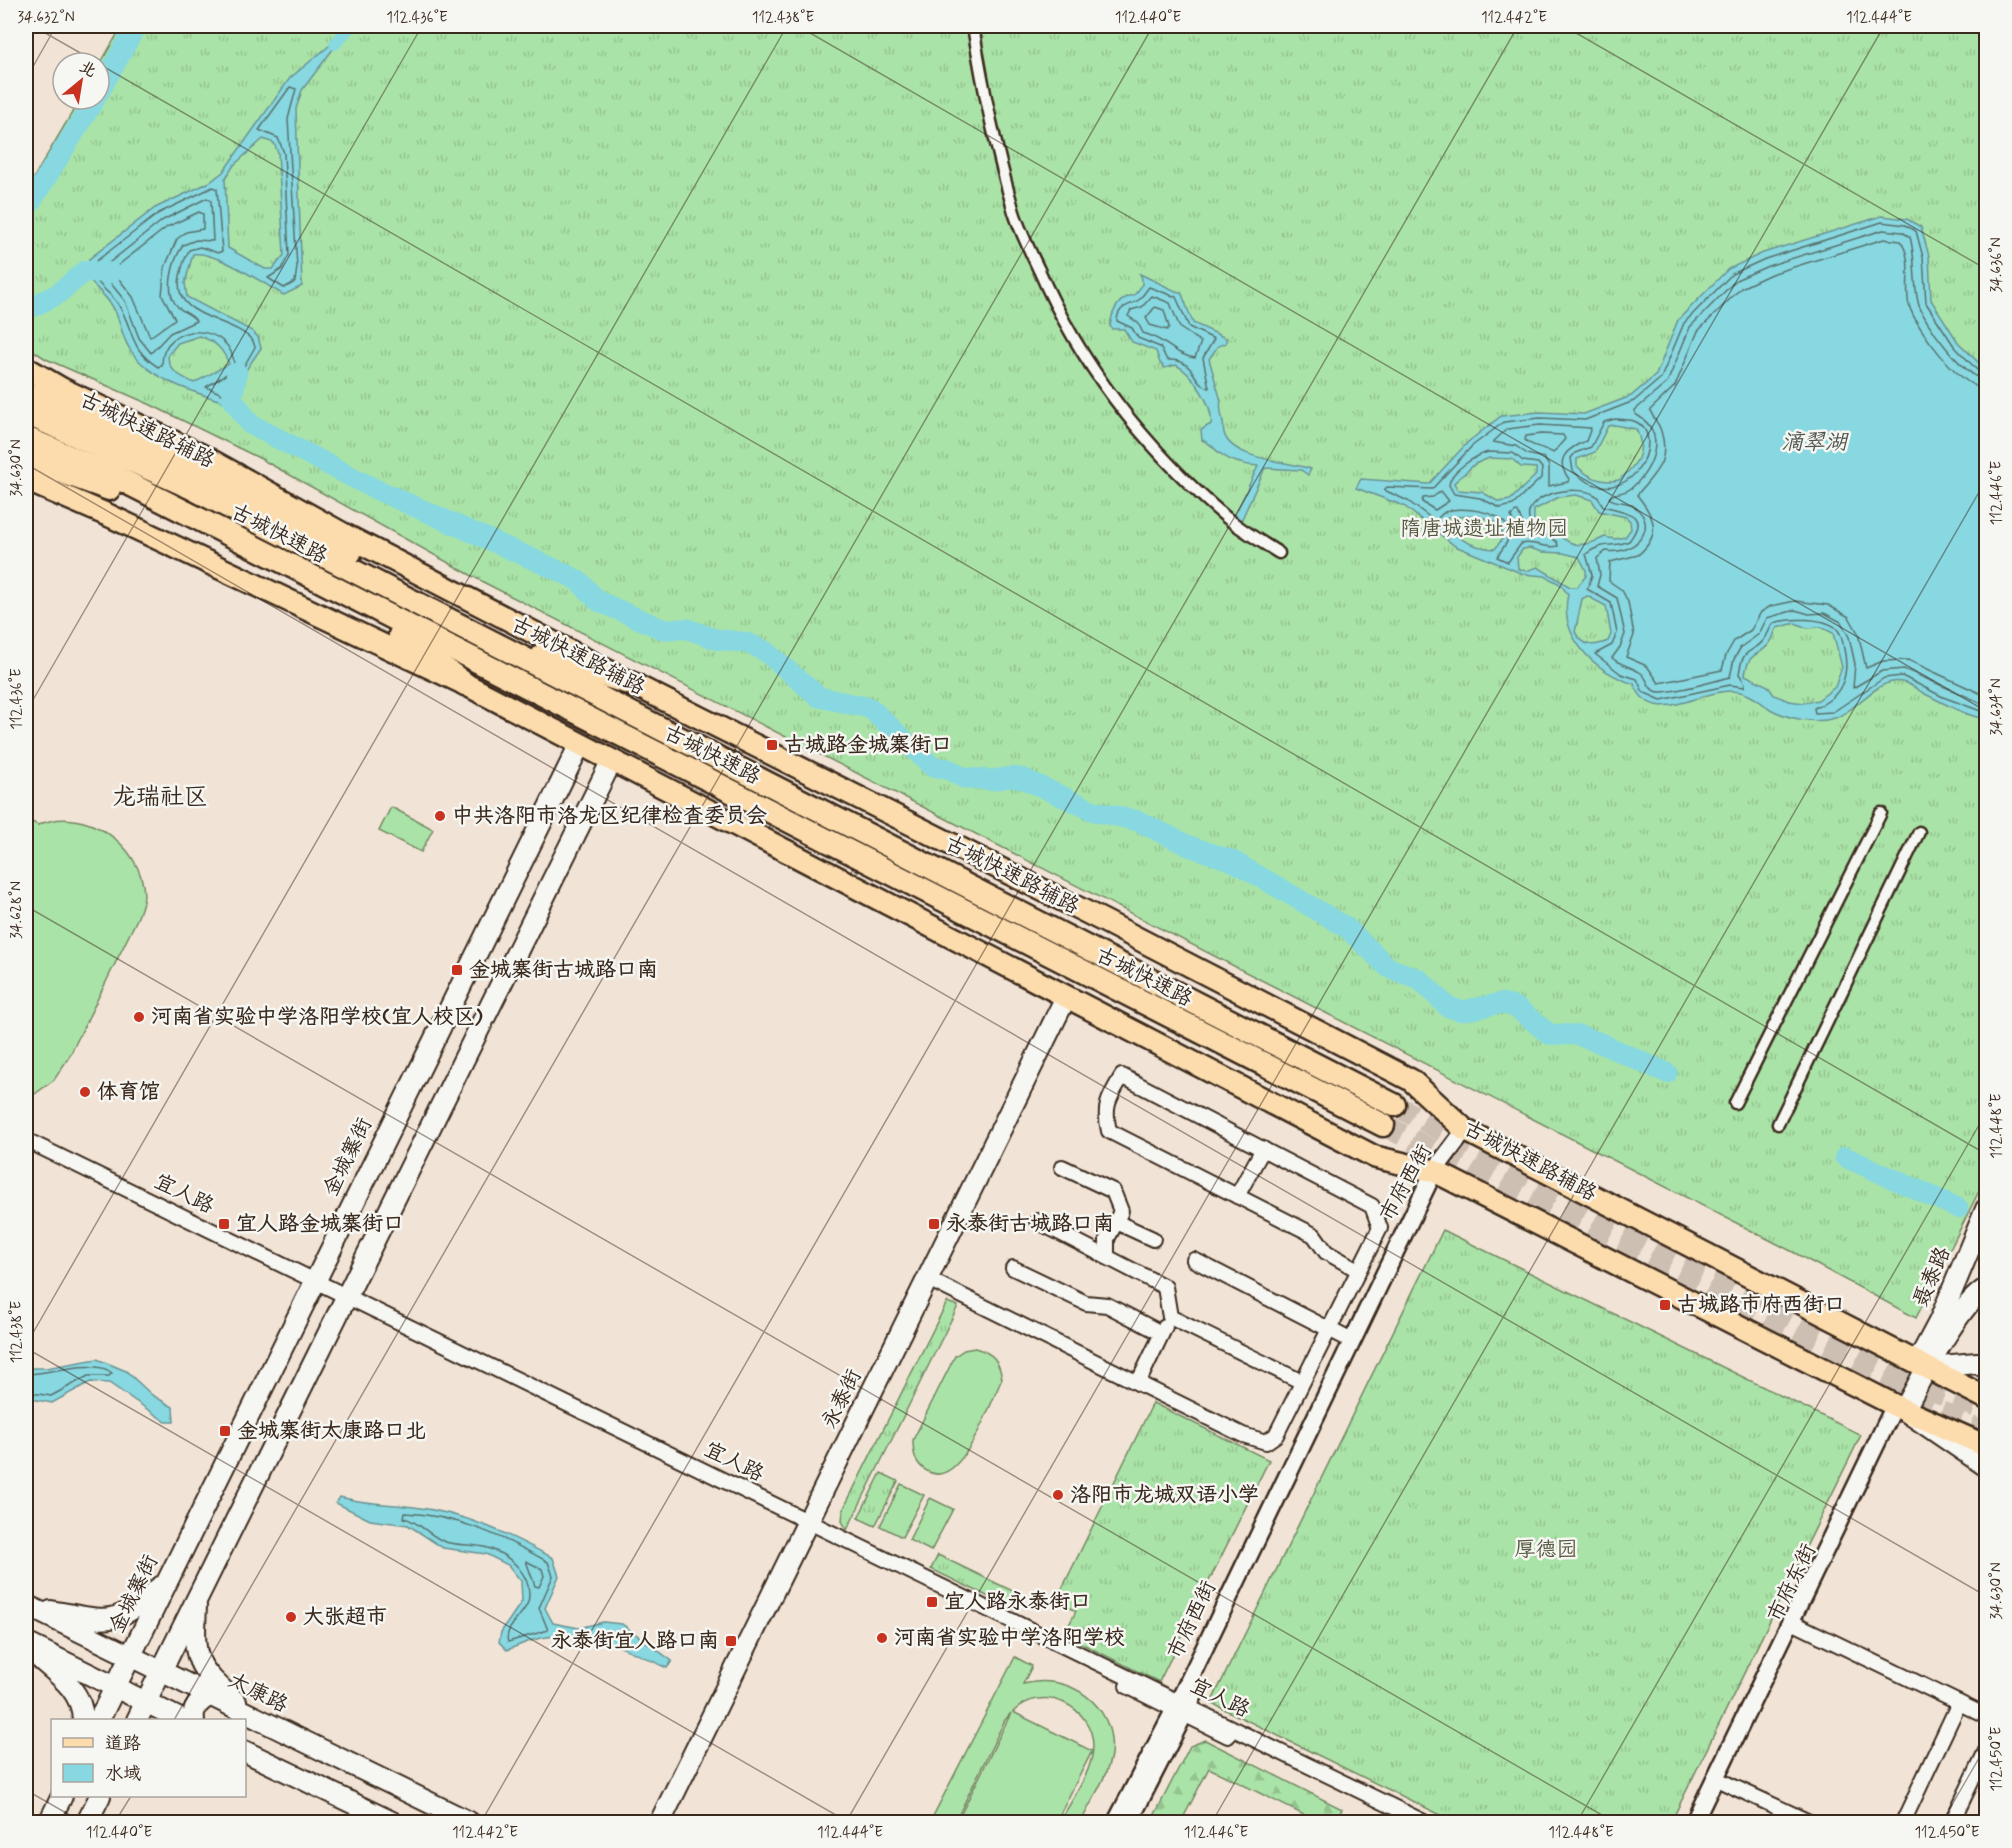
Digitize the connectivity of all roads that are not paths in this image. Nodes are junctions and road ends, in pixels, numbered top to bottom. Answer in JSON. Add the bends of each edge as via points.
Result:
{"nodes":[{"id":1,"x":973,"y":26,"type":"edge"},
{"id":2,"x":26,"y":368,"type":"edge"},
{"id":3,"x":26,"y":387,"type":"edge"},
{"id":4,"x":26,"y":393,"type":"edge"},
{"id":5,"x":54,"y":405,"type":"junction"},
{"id":6,"x":26,"y":413,"type":"edge"},
{"id":7,"x":26,"y":438,"type":"edge"},
{"id":8,"x":26,"y":459,"type":"edge"},
{"id":9,"x":26,"y":480,"type":"edge"},
{"id":10,"x":201,"y":522,"type":"junction"},
{"id":11,"x":1280,"y":554,"type":"dead end"},
{"id":12,"x":351,"y":598,"type":"junction"},
{"id":13,"x":481,"y":636,"type":"junction"},
{"id":14,"x":465,"y":684,"type":"junction"},
{"id":15,"x":635,"y":685,"type":"junction"},
{"id":16,"x":579,"y":746,"type":"junction"},
{"id":17,"x":611,"y":762,"type":"junction"},
{"id":18,"x":1881,"y":813,"type":"dead end"},
{"id":19,"x":1919,"y":832,"type":"dead end"},
{"id":20,"x":1068,"y":998,"type":"junction"},
{"id":21,"x":1735,"y":1103,"type":"dead end"},
{"id":22,"x":1394,"y":1105,"type":"tunnel mouth"},
{"id":23,"x":1778,"y":1124,"type":"dead end"},
{"id":24,"x":1383,"y":1125,"type":"tunnel mouth"},
{"id":25,"x":1465,"y":1130,"type":"junction"},
{"id":26,"x":26,"y":1140,"type":"edge"},
{"id":27,"x":26,"y":1148,"type":"edge"},
{"id":28,"x":1263,"y":1149,"type":"junction"},
{"id":29,"x":1062,"y":1167,"type":"dead end"},
{"id":30,"x":1438,"y":1173,"type":"junction"},
{"id":31,"x":1237,"y":1196,"type":"junction"},
{"id":32,"x":1986,"y":1209,"type":"edge"},
{"id":33,"x":1037,"y":1221,"type":"dead end"},
{"id":34,"x":1116,"y":1222,"type":"junction"},
{"id":35,"x":1154,"y":1239,"type":"dead end"},
{"id":36,"x":1107,"y":1257,"type":"junction"},
{"id":37,"x":1194,"y":1260,"type":"dead end"},
{"id":38,"x":1013,"y":1268,"type":"dead end"},
{"id":39,"x":1359,"y":1270,"type":"junction"},
{"id":40,"x":931,"y":1280,"type":"junction"},
{"id":41,"x":312,"y":1285,"type":"junction"},
{"id":42,"x":1986,"y":1290,"type":"edge"},
{"id":43,"x":344,"y":1300,"type":"junction"},
{"id":44,"x":1170,"y":1317,"type":"junction"},
{"id":45,"x":1328,"y":1330,"type":"junction"},
{"id":46,"x":1161,"y":1333,"type":"junction"},
{"id":47,"x":1352,"y":1341,"type":"junction"},
{"id":48,"x":1923,"y":1364,"type":"junction"},
{"id":49,"x":1986,"y":1368,"type":"edge"},
{"id":50,"x":1302,"y":1382,"type":"junction"},
{"id":51,"x":1138,"y":1383,"type":"junction"},
{"id":52,"x":1986,"y":1398,"type":"edge"},
{"id":53,"x":1900,"y":1408,"type":"junction"},
{"id":54,"x":1986,"y":1446,"type":"edge"},
{"id":55,"x":1986,"y":1466,"type":"edge"},
{"id":56,"x":810,"y":1526,"type":"junction"},
{"id":57,"x":165,"y":1586,"type":"junction"},
{"id":58,"x":194,"y":1603,"type":"junction"},
{"id":59,"x":28,"y":1606,"type":"edge"},
{"id":60,"x":1798,"y":1625,"type":"junction"},
{"id":61,"x":84,"y":1634,"type":"junction"},
{"id":62,"x":26,"y":1645,"type":"edge"},
{"id":63,"x":130,"y":1657,"type":"junction"},
{"id":64,"x":69,"y":1664,"type":"junction"},
{"id":65,"x":160,"y":1672,"type":"junction"},
{"id":66,"x":115,"y":1687,"type":"junction"},
{"id":67,"x":209,"y":1696,"type":"junction"},
{"id":68,"x":1959,"y":1703,"type":"junction"},
{"id":69,"x":1182,"y":1708,"type":"junction"},
{"id":70,"x":141,"y":1712,"type":"edge"},
{"id":71,"x":1986,"y":1715,"type":"edge"},
{"id":72,"x":253,"y":1717,"type":"junction"},
{"id":73,"x":83,"y":1719,"type":"edge"},
{"id":74,"x":99,"y":1719,"type":"edge"},
{"id":75,"x":177,"y":1719,"type":"edge"},
{"id":76,"x":194,"y":1719,"type":"edge"},
{"id":77,"x":1986,"y":1751,"type":"edge"},
{"id":78,"x":246,"y":1752,"type":"edge"},
{"id":79,"x":1723,"y":1782,"type":"junction"},
{"id":80,"x":62,"y":1797,"type":"edge"},
{"id":81,"x":100,"y":1797,"type":"edge"},
{"id":82,"x":49,"y":1822,"type":"edge"},
{"id":83,"x":87,"y":1822,"type":"edge"},
{"id":84,"x":392,"y":1822,"type":"edge"},
{"id":85,"x":469,"y":1822,"type":"edge"},
{"id":86,"x":660,"y":1822,"type":"edge"},
{"id":87,"x":669,"y":1822,"type":"edge"},
{"id":88,"x":1116,"y":1822,"type":"edge"},
{"id":89,"x":1130,"y":1822,"type":"edge"},
{"id":90,"x":1405,"y":1822,"type":"edge"},
{"id":91,"x":1424,"y":1822,"type":"edge"},
{"id":92,"x":1694,"y":1822,"type":"edge"},
{"id":93,"x":1704,"y":1822,"type":"edge"},
{"id":94,"x":1809,"y":1822,"type":"edge"},
{"id":95,"x":1903,"y":1822,"type":"edge"},
{"id":96,"x":1952,"y":1822,"type":"edge"}],
"edges":[{"from":1,"to":11,"type":"street","via":[[983,88],[1014,212],[1069,331],[1115,400],[1170,465],[1228,519]]},
{"from":2,"to":15,"type":"main road","name":"古城快速路辅路","via":[[201,455],[345,535]]},
{"from":3,"to":5,"type":"highway"},
{"from":4,"to":5,"type":"highway"},
{"from":5,"to":13,"type":"highway","via":[[153,450],[362,559]]},
{"from":6,"to":13,"type":"highway","name":"古城快速路","via":[[190,488]]},
{"from":7,"to":10,"type":"highway","name":"古城快速路","via":[[110,474]]},
{"from":8,"to":10,"type":"highway"},
{"from":9,"to":14,"type":"main road"},
{"from":10,"to":12,"type":"highway","name":"古城快速路"},
{"from":12,"to":14,"type":"highway"},
{"from":12,"to":24,"type":"highway","name":"古城快速路"},
{"from":13,"to":15,"type":"highway"},
{"from":13,"to":22,"type":"highway","name":"古城快速路"},
{"from":14,"to":16,"type":"main road"},
{"from":15,"to":25,"type":"main road","name":"古城快速路辅路","via":[[1412,1080]]},
{"from":16,"to":17,"type":"main road"},
{"from":16,"to":41,"type":"main road","name":"金城寨街"},
{"from":17,"to":20,"type":"main road"},
{"from":17,"to":43,"type":"main road"},
{"from":18,"to":21,"type":"street"},
{"from":19,"to":23,"type":"street"},
{"from":20,"to":30,"type":"main road","via":[[1375,1157]]},
{"from":20,"to":40,"type":"main road","name":"永泰街"},
{"from":25,"to":30,"type":"street","name":"市府西街"},
{"from":25,"to":48,"type":"main road","name":"古城快速路辅路"},
{"from":26,"to":41,"type":"street","name":"宜人路"},
{"from":27,"to":41,"type":"street","name":"宜人路"},
{"from":28,"to":31,"type":"street"},
{"from":28,"to":31,"type":"street","via":[[1122,1077],[1109,1097],[1105,1113],[1109,1131]]},
{"from":28,"to":39,"type":"street","via":[[1372,1206],[1380,1228]]},
{"from":29,"to":34,"type":"street","via":[[1113,1191],[1121,1211]]},
{"from":30,"to":47,"type":"street","name":"市府西街"},
{"from":30,"to":53,"type":"main road"},
{"from":30,"to":69,"type":"street","name":"市府西街"},
{"from":31,"to":39,"type":"street","via":[[1314,1235],[1326,1252]]},
{"from":32,"to":48,"type":"main road","name":"聂泰路"},
{"from":33,"to":36,"type":"street"},
{"from":34,"to":35,"type":"street"},
{"from":34,"to":36,"type":"street","via":[[1107,1239]]},
{"from":36,"to":44,"type":"street","via":[[1165,1287]]},
{"from":37,"to":45,"type":"street"},
{"from":38,"to":46,"type":"street","via":[[1086,1303],[1107,1305]]},
{"from":39,"to":45,"type":"street"},
{"from":40,"to":51,"type":"street"},
{"from":40,"to":56,"type":"main road","name":"永泰街"},
{"from":41,"to":43,"type":"street","name":"宜人路"},
{"from":41,"to":57,"type":"main road","name":"金城寨街"},
{"from":42,"to":48,"type":"main road","via":[[1965,1309]]},
{"from":43,"to":56,"type":"street","name":"宜人路"},
{"from":43,"to":58,"type":"main road"},
{"from":44,"to":46,"type":"street"},
{"from":44,"to":50,"type":"street"},
{"from":45,"to":47,"type":"street"},
{"from":45,"to":50,"type":"street"},
{"from":46,"to":51,"type":"street"},
{"from":47,"to":69,"type":"street","name":"市府西街"},
{"from":48,"to":49,"type":"main road","via":[[1977,1363]]},
{"from":48,"to":52,"type":"main road","name":"古城快速路辅路"},
{"from":48,"to":53,"type":"main road","name":"市府东街"},
{"from":50,"to":51,"type":"street","via":[[1276,1436],[1266,1442],[1243,1435]]},
{"from":53,"to":54,"type":"main road"},
{"from":53,"to":55,"type":"main road"},
{"from":53,"to":60,"type":"street","name":"市府东街"},
{"from":53,"to":92,"type":"street","name":"市府东街"},
{"from":56,"to":69,"type":"street","name":"宜人路"},
{"from":56,"to":86,"type":"main road","name":"永泰街"},
{"from":56,"to":87,"type":"main road","name":"永泰街"},
{"from":57,"to":58,"type":"main road","via":[[164,1605],[169,1611],[177,1614]]},
{"from":57,"to":59,"type":"main road","via":[[116,1618],[98,1619]]},
{"from":57,"to":63,"type":"main road","name":"金城寨街"},
{"from":58,"to":65,"type":"main road"},
{"from":58,"to":72,"type":"main road","via":[[197,1661]]},
{"from":59,"to":61,"type":"main road","name":"太康路"},
{"from":60,"to":68,"type":"street"},
{"from":60,"to":79,"type":"street","name":"市府东街"},
{"from":61,"to":63,"type":"main road","name":"太康路"},
{"from":61,"to":64,"type":"main road","via":[[86,1647],[78,1660]]},
{"from":62,"to":64,"type":"main road"},
{"from":62,"to":73,"type":"main road","via":[[66,1680],[78,1698]]},
{"from":63,"to":65,"type":"main road","name":"太康路"},
{"from":63,"to":66,"type":"main road","name":"金城寨街"},
{"from":64,"to":66,"type":"main road"},
{"from":65,"to":67,"type":"main road","name":"太康路"},
{"from":65,"to":70,"type":"main road"},
{"from":66,"to":70,"type":"main road"},
{"from":66,"to":74,"type":"main road","name":"金城寨街"},
{"from":67,"to":72,"type":"main road","name":"太康路"},
{"from":67,"to":76,"type":"main road","via":[[199,1701]]},
{"from":68,"to":71,"type":"street"},
{"from":68,"to":95,"type":"street"},
{"from":69,"to":88,"type":"street","name":"市府西街"},
{"from":69,"to":89,"type":"street","name":"市府西街"},
{"from":69,"to":90,"type":"street","name":"宜人路"},
{"from":69,"to":91,"type":"street","name":"宜人路"},
{"from":70,"to":75,"type":"main road"},
{"from":72,"to":85,"type":"main road","name":"太康路"},
{"from":77,"to":96,"type":"street"},
{"from":78,"to":84,"type":"main road"},
{"from":79,"to":93,"type":"street","name":"市府东街"},
{"from":79,"to":94,"type":"street"},
{"from":80,"to":82,"type":"main road"},
{"from":81,"to":83,"type":"main road"}]}
